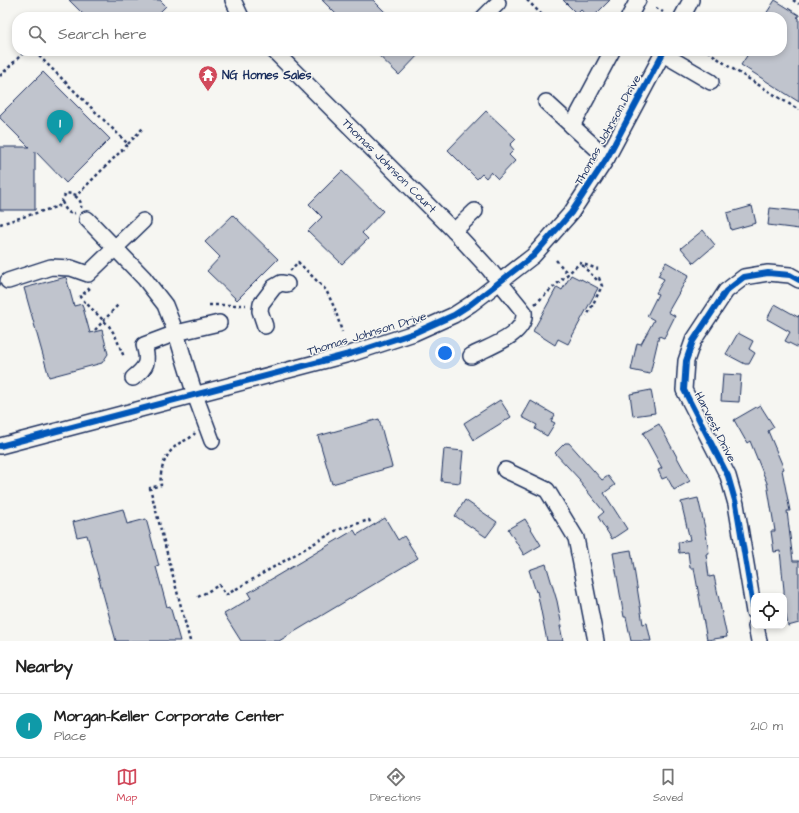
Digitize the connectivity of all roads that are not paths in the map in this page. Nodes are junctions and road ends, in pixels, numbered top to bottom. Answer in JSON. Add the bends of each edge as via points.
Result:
{"nodes":[{"id":1,"x":233,"y":0,"type":"edge"},
{"id":2,"x":638,"y":0,"type":"edge"},
{"id":3,"x":690,"y":0,"type":"edge"},
{"id":4,"x":498,"y":2,"type":"dead end"},
{"id":5,"x":238,"y":12,"type":"edge"},
{"id":6,"x":489,"y":12,"type":"edge"},
{"id":7,"x":632,"y":12,"type":"edge"},
{"id":8,"x":684,"y":12,"type":"edge"},
{"id":9,"x":279,"y":56,"type":"edge"},
{"id":10,"x":609,"y":56,"type":"edge"},
{"id":11,"x":662,"y":56,"type":"edge"},
{"id":12,"x":669,"y":56,"type":"edge"},
{"id":13,"x":711,"y":82,"type":"dead end"},
{"id":14,"x":546,"y":102,"type":"dead end"},
{"id":15,"x":572,"y":126,"type":"junction"},
{"id":16,"x":608,"y":158,"type":"junction"},
{"id":17,"x":475,"y":211,"type":"dead end"},
{"id":18,"x":87,"y":219,"type":"dead end"},
{"id":19,"x":143,"y":221,"type":"dead end"},
{"id":20,"x":454,"y":231,"type":"junction"},
{"id":21,"x":115,"y":248,"type":"junction"},
{"id":22,"x":799,"y":280,"type":"edge"},
{"id":23,"x":8,"y":281,"type":"dead end"},
{"id":24,"x":500,"y":282,"type":"junction"},
{"id":25,"x":287,"y":284,"type":"dead end"},
{"id":26,"x":219,"y":323,"type":"dead end"},
{"id":27,"x":265,"y":326,"type":"dead end"},
{"id":28,"x":176,"y":333,"type":"junction"},
{"id":29,"x":471,"y":356,"type":"dead end"},
{"id":30,"x":133,"y":378,"type":"dead end"},
{"id":31,"x":195,"y":395,"type":"junction"},
{"id":32,"x":212,"y":441,"type":"dead end"},
{"id":33,"x":0,"y":446,"type":"edge"},
{"id":34,"x":505,"y":470,"type":"dead end"},
{"id":35,"x":751,"y":595,"type":"edge"},
{"id":36,"x":757,"y":629,"type":"edge"},
{"id":37,"x":596,"y":641,"type":"edge"},
{"id":38,"x":759,"y":641,"type":"edge"}],
"edges":[{"from":1,"to":5,"type":"street"},
{"from":2,"to":7,"type":"street"},
{"from":3,"to":8,"type":"street"},
{"from":4,"to":6,"type":"street"},
{"from":9,"to":20,"type":"street","name":"Thomas Johnson Court"},
{"from":10,"to":15,"type":"street"},
{"from":11,"to":16,"type":"street","name":"Thomas Johnson Drive"},
{"from":12,"to":13,"type":"street"},
{"from":14,"to":15,"type":"street"},
{"from":15,"to":16,"type":"street"},
{"from":16,"to":24,"type":"street","name":"Thomas Johnson Drive","via":[[554,234],[533,256]]},
{"from":17,"to":20,"type":"street"},
{"from":18,"to":21,"type":"street"},
{"from":19,"to":21,"type":"street"},
{"from":20,"to":24,"type":"street","name":"Thomas Johnson Court"},
{"from":21,"to":23,"type":"street","via":[[90,281],[71,268],[51,267]]},
{"from":21,"to":28,"type":"street","via":[[144,278],[165,305]]},
{"from":22,"to":35,"type":"street","name":"Harvest Drive","via":[[768,273],[744,277],[726,291],[693,341],[686,362],[684,390],[728,476],[734,497]]},
{"from":24,"to":29,"type":"street","name":"Thomas Johnson Court","via":[[524,312],[524,321],[515,333]]},
{"from":24,"to":31,"type":"street","name":"Thomas Johnson Drive","via":[[454,315],[414,333],[353,353]]},
{"from":25,"to":27,"type":"street","via":[[281,283],[274,287],[262,304],[260,311]]},
{"from":26,"to":28,"type":"street"},
{"from":28,"to":30,"type":"street","via":[[144,345],[146,364]]},
{"from":28,"to":31,"type":"street"},
{"from":31,"to":32,"type":"street"},
{"from":31,"to":33,"type":"street","name":"Thomas Johnson Drive"},
{"from":34,"to":37,"type":"street","via":[[547,490],[576,538]]},
{"from":36,"to":38,"type":"street"}]}
